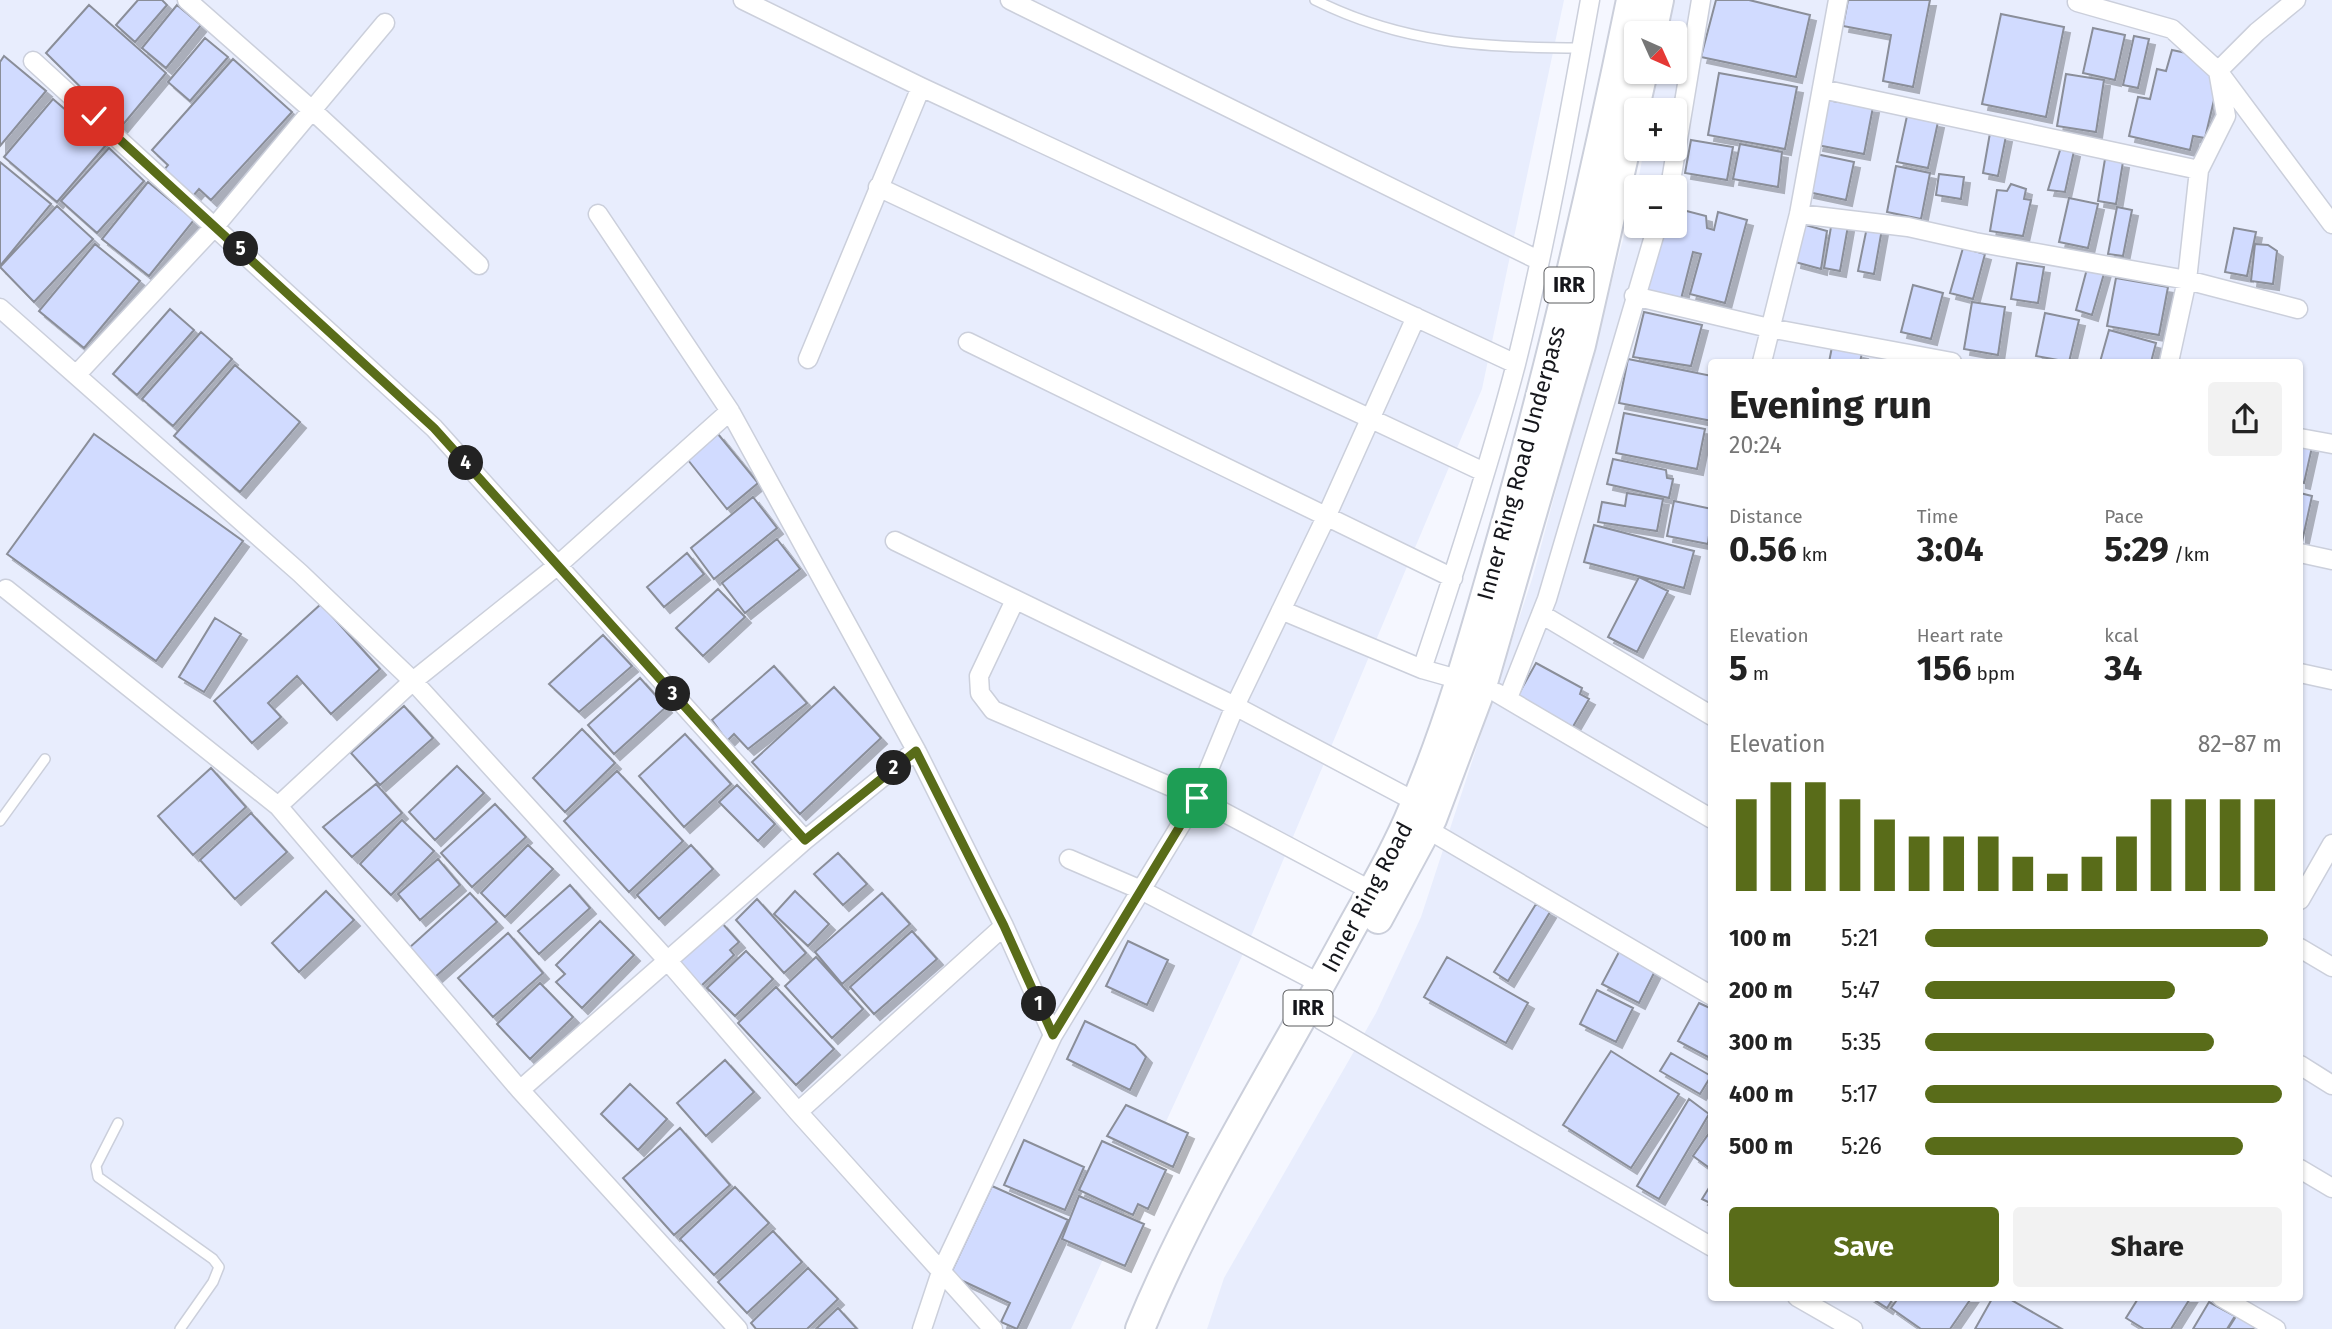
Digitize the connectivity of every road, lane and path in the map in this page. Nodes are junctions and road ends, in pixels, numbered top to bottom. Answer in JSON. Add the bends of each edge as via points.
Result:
{"nodes":[{"id":1,"x":187,"y":0,"type":"edge"},
{"id":2,"x":743,"y":0,"type":"edge"},
{"id":3,"x":1010,"y":0,"type":"edge"},
{"id":4,"x":1315,"y":0,"type":"edge"},
{"id":5,"x":1590,"y":0,"type":"edge"},
{"id":6,"x":1631,"y":0,"type":"edge"},
{"id":7,"x":1659,"y":0,"type":"edge"},
{"id":8,"x":1701,"y":0,"type":"edge"},
{"id":9,"x":1838,"y":0,"type":"edge"},
{"id":10,"x":2296,"y":0,"type":"edge"},
{"id":11,"x":2077,"y":2,"type":"edge"},
{"id":12,"x":1655,"y":21,"type":"edge"},
{"id":13,"x":386,"y":23,"type":"dead end"},
{"id":14,"x":1581,"y":48,"type":"junction"},
{"id":15,"x":33,"y":61,"type":"dead end"},
{"id":16,"x":2218,"y":71,"type":"junction"},
{"id":17,"x":1640,"y":84,"type":"edge"},
{"id":18,"x":921,"y":87,"type":"junction"},
{"id":19,"x":1822,"y":89,"type":"junction"},
{"id":20,"x":313,"y":110,"type":"junction"},
{"id":21,"x":2199,"y":170,"type":"junction"},
{"id":22,"x":1672,"y":175,"type":"edge"},
{"id":23,"x":878,"y":187,"type":"junction"},
{"id":24,"x":598,"y":214,"type":"dead end"},
{"id":25,"x":1799,"y":214,"type":"junction"},
{"id":26,"x":2332,"y":224,"type":"edge"},
{"id":27,"x":216,"y":225,"type":"junction"},
{"id":28,"x":1653,"y":238,"type":"edge"},
{"id":29,"x":1538,"y":260,"type":"junction"},
{"id":30,"x":479,"y":265,"type":"dead end"},
{"id":31,"x":2187,"y":280,"type":"junction"},
{"id":32,"x":1634,"y":296,"type":"junction"},
{"id":33,"x":0,"y":307,"type":"edge"},
{"id":34,"x":2298,"y":309,"type":"dead end"},
{"id":35,"x":1416,"y":317,"type":"junction"},
{"id":36,"x":1769,"y":328,"type":"junction"},
{"id":37,"x":968,"y":342,"type":"dead end"},
{"id":38,"x":808,"y":359,"type":"dead end"},
{"id":39,"x":1763,"y":359,"type":"edge"},
{"id":40,"x":1936,"y":359,"type":"edge"},
{"id":41,"x":2170,"y":359,"type":"edge"},
{"id":42,"x":1516,"y":364,"type":"junction"},
{"id":43,"x":77,"y":374,"type":"junction"},
{"id":44,"x":730,"y":411,"type":"junction"},
{"id":45,"x":1372,"y":418,"type":"junction"},
{"id":46,"x":2303,"y":439,"type":"edge"},
{"id":47,"x":2332,"y":444,"type":"edge"},
{"id":48,"x":1484,"y":472,"type":"junction"},
{"id":49,"x":1327,"y":515,"type":"junction"},
{"id":50,"x":895,"y":541,"type":"dead end"},
{"id":51,"x":2303,"y":554,"type":"edge"},
{"id":52,"x":2332,"y":560,"type":"edge"},
{"id":53,"x":558,"y":565,"type":"junction"},
{"id":54,"x":1453,"y":578,"type":"junction"},
{"id":55,"x":6,"y":589,"type":"dead end"},
{"id":56,"x":1015,"y":600,"type":"junction"},
{"id":57,"x":1281,"y":610,"type":"junction"},
{"id":58,"x":1541,"y":614,"type":"junction"},
{"id":59,"x":1422,"y":669,"type":"junction"},
{"id":60,"x":2303,"y":674,"type":"edge"},
{"id":61,"x":2332,"y":680,"type":"edge"},
{"id":62,"x":412,"y":681,"type":"junction"},
{"id":63,"x":1472,"y":683,"type":"junction"},
{"id":64,"x":1508,"y":698,"type":"junction"},
{"id":65,"x":1235,"y":706,"type":"junction"},
{"id":66,"x":1708,"y":714,"type":"edge"},
{"id":67,"x":916,"y":751,"type":"junction"},
{"id":68,"x":45,"y":759,"type":"dead end"},
{"id":69,"x":1197,"y":798,"type":"junction"},
{"id":70,"x":1416,"y":802,"type":"junction"},
{"id":71,"x":278,"y":806,"type":"junction"},
{"id":72,"x":1708,"y":817,"type":"edge"},
{"id":73,"x":0,"y":821,"type":"edge"},
{"id":74,"x":1427,"y":829,"type":"junction"},
{"id":75,"x":805,"y":840,"type":"junction"},
{"id":76,"x":2332,"y":845,"type":"edge"},
{"id":77,"x":1069,"y":859,"type":"dead end"},
{"id":78,"x":1141,"y":890,"type":"junction"},
{"id":79,"x":1372,"y":891,"type":"junction"},
{"id":80,"x":2303,"y":895,"type":"edge"},
{"id":81,"x":1004,"y":926,"type":"junction"},
{"id":82,"x":2303,"y":950,"type":"edge"},
{"id":83,"x":667,"y":960,"type":"junction"},
{"id":84,"x":2332,"y":967,"type":"edge"},
{"id":85,"x":1321,"y":984,"type":"junction"},
{"id":86,"x":1708,"y":994,"type":"edge"},
{"id":87,"x":1321,"y":1020,"type":"junction"},
{"id":88,"x":1053,"y":1035,"type":"junction"},
{"id":89,"x":2303,"y":1067,"type":"edge"},
{"id":90,"x":2332,"y":1085,"type":"edge"},
{"id":91,"x":520,"y":1090,"type":"junction"},
{"id":92,"x":797,"y":1112,"type":"junction"},
{"id":93,"x":118,"y":1123,"type":"dead end"},
{"id":94,"x":2303,"y":1171,"type":"edge"},
{"id":95,"x":2332,"y":1188,"type":"edge"},
{"id":96,"x":1708,"y":1245,"type":"edge"},
{"id":97,"x":941,"y":1272,"type":"junction"},
{"id":98,"x":1804,"y":1301,"type":"edge"},
{"id":99,"x":2228,"y":1301,"type":"edge"},
{"id":100,"x":180,"y":1329,"type":"edge"},
{"id":101,"x":738,"y":1329,"type":"edge"},
{"id":102,"x":922,"y":1329,"type":"edge"},
{"id":103,"x":993,"y":1329,"type":"edge"},
{"id":104,"x":1140,"y":1329,"type":"edge"},
{"id":105,"x":1159,"y":1329,"type":"edge"},
{"id":106,"x":1853,"y":1329,"type":"edge"},
{"id":107,"x":2276,"y":1329,"type":"edge"}],
"edges":[{"from":1,"to":20,"type":"street"},
{"from":2,"to":18,"type":"street"},
{"from":3,"to":29,"type":"street"},
{"from":4,"to":14,"type":"lane","via":[[1342,14],[1427,38],[1480,47]]},
{"from":5,"to":14,"type":"street"},
{"from":6,"to":63,"type":"main road","name":"Inner Ring Road Underpass","number":"IRR","via":[[1593,186]]},
{"from":7,"to":12,"type":"main road"},
{"from":8,"to":22,"type":"street"},
{"from":9,"to":19,"type":"street"},
{"from":10,"to":16,"type":"street"},
{"from":11,"to":16,"type":"street","via":[[2172,29]]},
{"from":13,"to":20,"type":"street"},
{"from":14,"to":29,"type":"street"},
{"from":15,"to":27,"type":"street"},
{"from":16,"to":21,"type":"street","via":[[2226,116]]},
{"from":16,"to":26,"type":"street"},
{"from":17,"to":63,"type":"main road","name":"Inner Ring Road Underpass","number":"IRR","via":[[1581,345]]},
{"from":18,"to":23,"type":"street"},
{"from":18,"to":35,"type":"street"},
{"from":19,"to":21,"type":"street"},
{"from":19,"to":25,"type":"street"},
{"from":20,"to":27,"type":"street"},
{"from":20,"to":30,"type":"street"},
{"from":21,"to":31,"type":"street"},
{"from":23,"to":38,"type":"street"},
{"from":23,"to":45,"type":"street"},
{"from":24,"to":44,"type":"street"},
{"from":25,"to":31,"type":"street","via":[[1908,227]]},
{"from":25,"to":36,"type":"street"},
{"from":27,"to":43,"type":"street"},
{"from":27,"to":53,"type":"street","via":[[434,428]]},
{"from":28,"to":32,"type":"street"},
{"from":29,"to":42,"type":"street"},
{"from":31,"to":34,"type":"street"},
{"from":31,"to":41,"type":"street"},
{"from":32,"to":36,"type":"street"},
{"from":32,"to":58,"type":"street"},
{"from":33,"to":43,"type":"street"},
{"from":35,"to":42,"type":"street"},
{"from":35,"to":45,"type":"street"},
{"from":36,"to":39,"type":"street"},
{"from":36,"to":40,"type":"street"},
{"from":37,"to":49,"type":"street"},
{"from":42,"to":48,"type":"street"},
{"from":43,"to":62,"type":"street","via":[[300,573]]},
{"from":44,"to":53,"type":"street"},
{"from":44,"to":67,"type":"street"},
{"from":45,"to":48,"type":"street"},
{"from":45,"to":49,"type":"street"},
{"from":46,"to":47,"type":"street"},
{"from":48,"to":54,"type":"street"},
{"from":49,"to":54,"type":"street"},
{"from":49,"to":57,"type":"street"},
{"from":50,"to":56,"type":"street"},
{"from":51,"to":52,"type":"street"},
{"from":53,"to":62,"type":"street"},
{"from":53,"to":75,"type":"street"},
{"from":54,"to":59,"type":"street"},
{"from":55,"to":71,"type":"street"},
{"from":56,"to":65,"type":"street"},
{"from":56,"to":69,"type":"street","via":[[979,676],[980,693],[993,710]]},
{"from":57,"to":59,"type":"street"},
{"from":57,"to":65,"type":"street"},
{"from":58,"to":64,"type":"street"},
{"from":58,"to":66,"type":"street"},
{"from":59,"to":63,"type":"street"},
{"from":60,"to":61,"type":"street"},
{"from":62,"to":71,"type":"street"},
{"from":62,"to":83,"type":"street"},
{"from":63,"to":64,"type":"street"},
{"from":63,"to":70,"type":"main road","name":"Inner Ring Road","number":"IRR"},
{"from":63,"to":74,"type":"main road","name":"Inner Ring Road","number":"IRR"},
{"from":64,"to":72,"type":"street"},
{"from":65,"to":69,"type":"street"},
{"from":65,"to":70,"type":"street"},
{"from":67,"to":75,"type":"street"},
{"from":67,"to":81,"type":"street"},
{"from":68,"to":73,"type":"lane"},
{"from":69,"to":78,"type":"street"},
{"from":69,"to":79,"type":"street"},
{"from":70,"to":79,"type":"main road","name":"Inner Ring Road","number":"IRR"},
{"from":71,"to":91,"type":"street"},
{"from":74,"to":86,"type":"street"},
{"from":74,"to":87,"type":"main road","name":"Inner Ring Road","number":"IRR"},
{"from":75,"to":83,"type":"street"},
{"from":76,"to":80,"type":"street"},
{"from":77,"to":78,"type":"street"},
{"from":78,"to":85,"type":"street"},
{"from":78,"to":88,"type":"street"},
{"from":79,"to":85,"type":"main road","name":"Inner Ring Road","number":"IRR"},
{"from":81,"to":88,"type":"street"},
{"from":81,"to":92,"type":"street"},
{"from":82,"to":84,"type":"street"},
{"from":83,"to":91,"type":"street"},
{"from":83,"to":92,"type":"street"},
{"from":85,"to":104,"type":"main road","name":"Inner Ring Road","number":"IRR","via":[[1173,1255]]},
{"from":87,"to":96,"type":"street"},
{"from":87,"to":105,"type":"main road","name":"Inner Ring Road","number":"IRR","via":[[1195,1249]]},
{"from":88,"to":97,"type":"street"},
{"from":89,"to":90,"type":"street"},
{"from":91,"to":101,"type":"street"},
{"from":92,"to":97,"type":"street"},
{"from":93,"to":100,"type":"lane","via":[[96,1166],[97,1177],[219,1267]]},
{"from":94,"to":95,"type":"street"},
{"from":97,"to":102,"type":"street"},
{"from":97,"to":103,"type":"street"},
{"from":98,"to":106,"type":"street"},
{"from":99,"to":107,"type":"street"}]}
